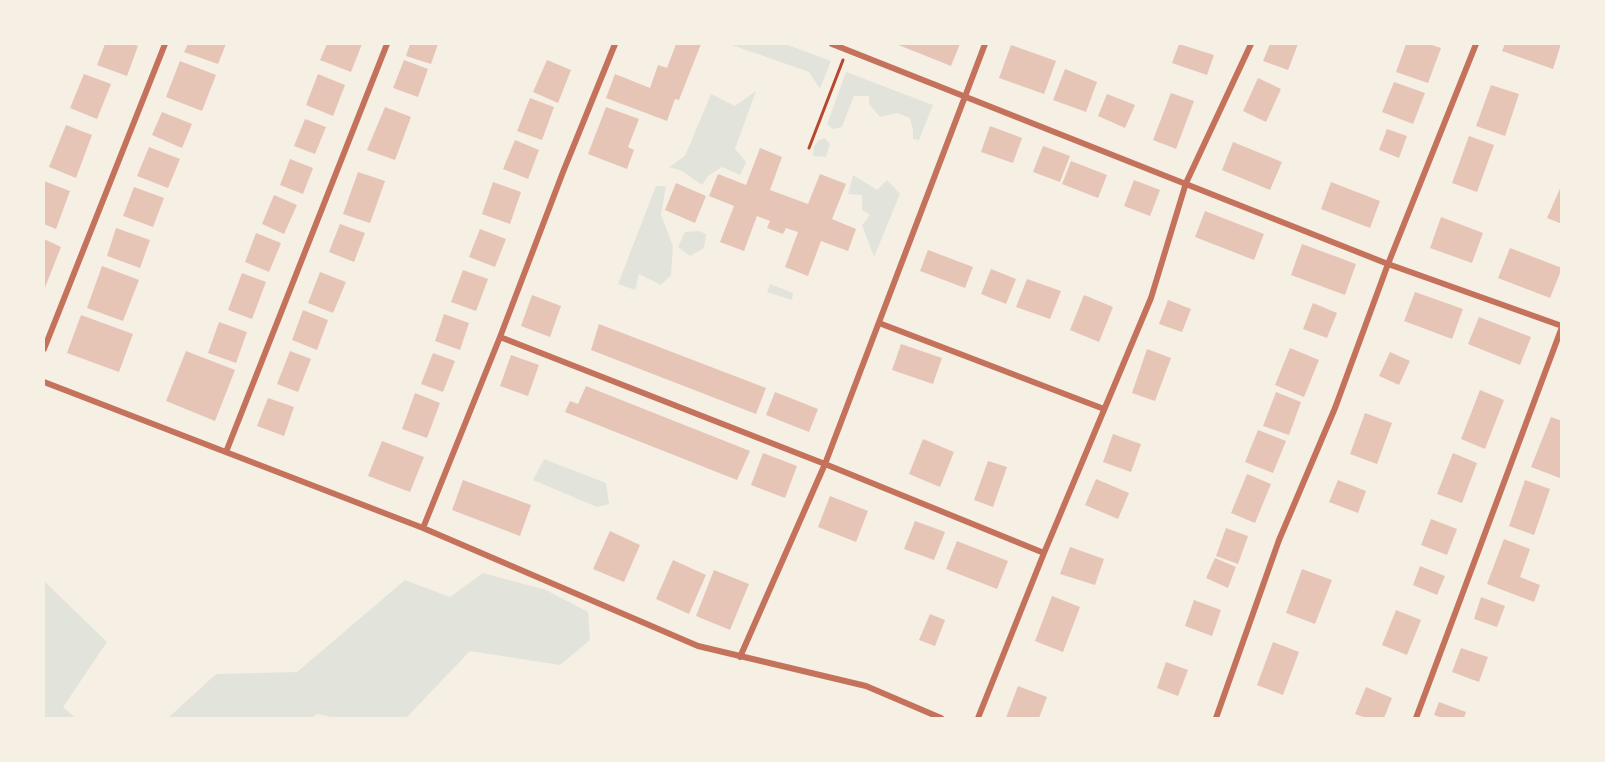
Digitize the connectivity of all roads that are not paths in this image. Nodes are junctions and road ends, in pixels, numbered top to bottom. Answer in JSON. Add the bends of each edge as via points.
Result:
{"nodes":[{"id":1,"x":165,"y":44,"type":"edge"},
{"id":2,"x":387,"y":44,"type":"edge"},
{"id":3,"x":615,"y":44,"type":"edge"},
{"id":4,"x":832,"y":44,"type":"edge"},
{"id":5,"x":985,"y":44,"type":"edge"},
{"id":6,"x":1251,"y":44,"type":"edge"},
{"id":7,"x":1476,"y":44,"type":"edge"},
{"id":8,"x":964,"y":95,"type":"junction"},
{"id":9,"x":1186,"y":183,"type":"junction"},
{"id":10,"x":1388,"y":264,"type":"junction"},
{"id":11,"x":879,"y":323,"type":"junction"},
{"id":12,"x":1562,"y":327,"type":"edge"},
{"id":13,"x":500,"y":337,"type":"junction"},
{"id":14,"x":44,"y":349,"type":"edge"},
{"id":15,"x":44,"y":382,"type":"edge"},
{"id":16,"x":1104,"y":409,"type":"junction"},
{"id":17,"x":226,"y":452,"type":"junction"},
{"id":18,"x":825,"y":464,"type":"junction"},
{"id":19,"x":423,"y":528,"type":"junction"},
{"id":20,"x":1044,"y":553,"type":"junction"},
{"id":21,"x":741,"y":657,"type":"junction"},
{"id":22,"x":941,"y":718,"type":"edge"},
{"id":23,"x":978,"y":718,"type":"edge"},
{"id":24,"x":1216,"y":718,"type":"edge"},
{"id":25,"x":1416,"y":718,"type":"edge"}],
"edges":[{"from":1,"to":14,"type":"street"},
{"from":2,"to":17,"type":"street"},
{"from":3,"to":13,"type":"street"},
{"from":4,"to":8,"type":"street"},
{"from":5,"to":8,"type":"street"},
{"from":6,"to":9,"type":"street"},
{"from":7,"to":10,"type":"street"},
{"from":8,"to":9,"type":"street"},
{"from":8,"to":11,"type":"street"},
{"from":9,"to":10,"type":"street"},
{"from":9,"to":16,"type":"street","via":[[1151,298]]},
{"from":10,"to":12,"type":"street"},
{"from":10,"to":24,"type":"street","via":[[1335,408],[1279,540]]},
{"from":11,"to":16,"type":"street"},
{"from":11,"to":18,"type":"street"},
{"from":12,"to":25,"type":"street"},
{"from":13,"to":18,"type":"street"},
{"from":13,"to":19,"type":"street"},
{"from":15,"to":17,"type":"street"},
{"from":16,"to":20,"type":"street"},
{"from":17,"to":19,"type":"street"},
{"from":18,"to":20,"type":"street"},
{"from":18,"to":21,"type":"street"},
{"from":19,"to":21,"type":"street","via":[[698,646]]},
{"from":20,"to":23,"type":"street"},
{"from":21,"to":22,"type":"street","via":[[866,686]]}]}
